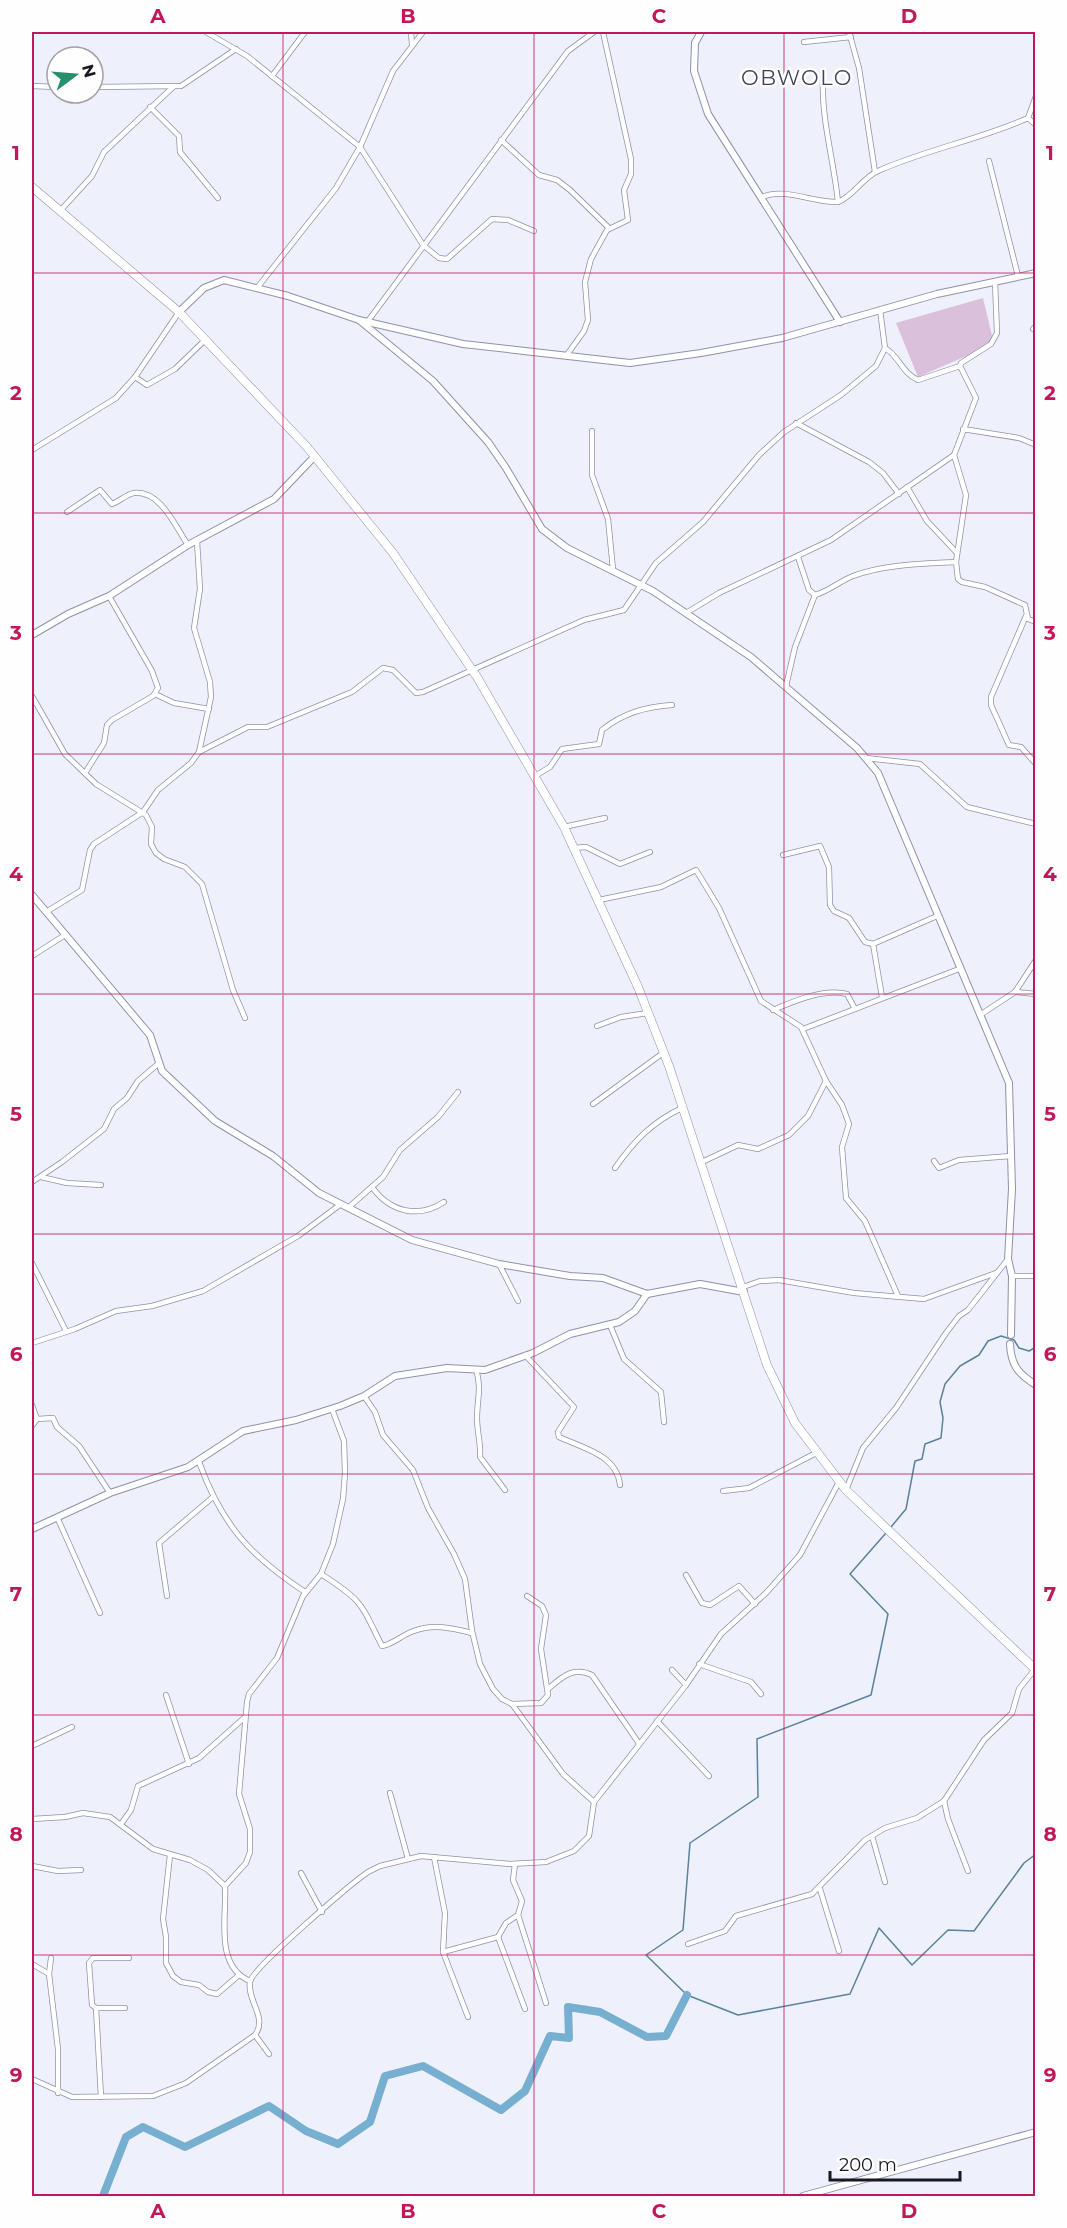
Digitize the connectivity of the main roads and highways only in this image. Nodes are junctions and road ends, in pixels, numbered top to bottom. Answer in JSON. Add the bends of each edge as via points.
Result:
{"nodes":[{"id":1,"x":32,"y":187,"type":"edge"},
{"id":2,"x":1035,"y":1670,"type":"edge"}],
"edges":[{"from":1,"to":2,"type":"main road","via":[[179,312],[314,457],[393,553],[472,670],[535,776],[599,900],[663,1053],[767,1365],[795,1423],[844,1486]]}]}
